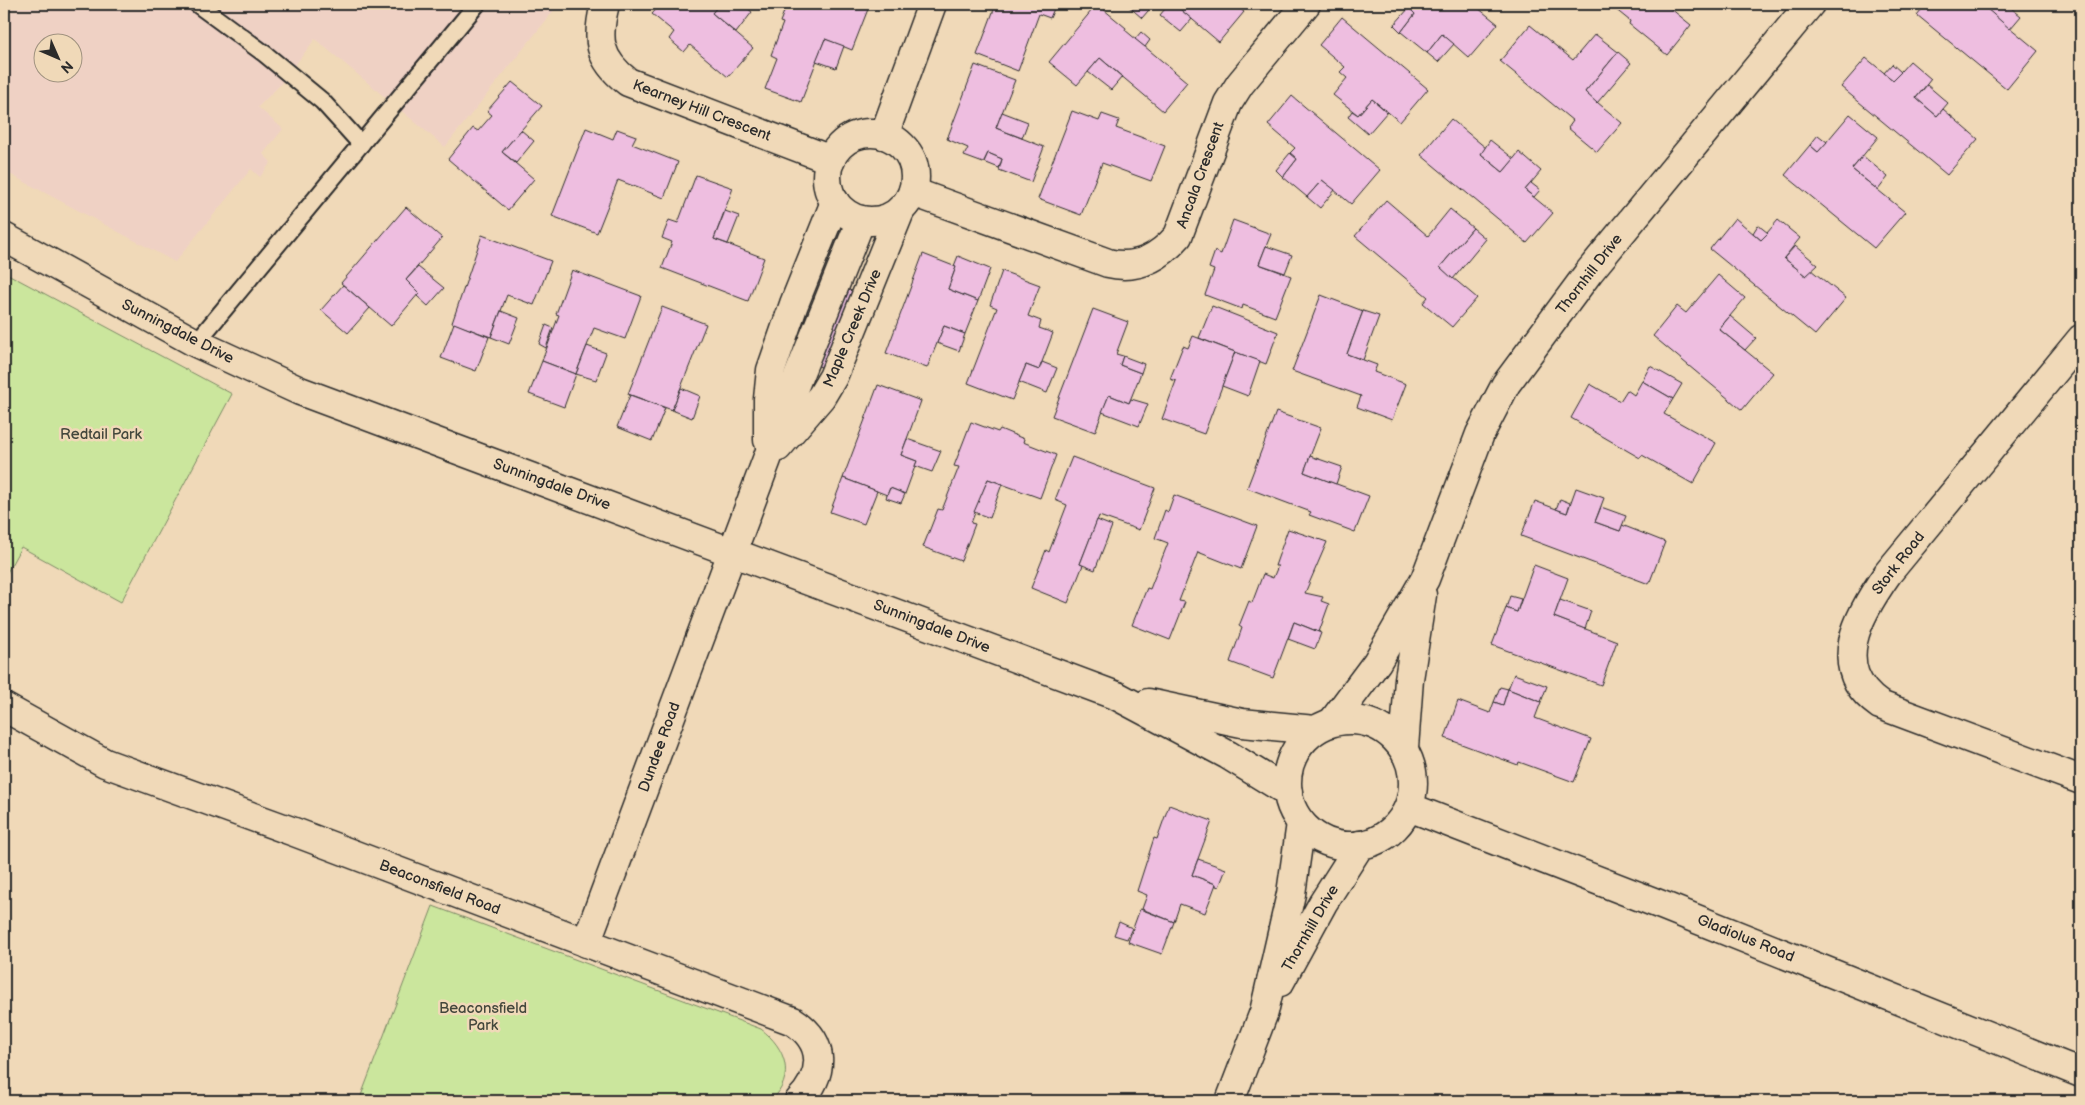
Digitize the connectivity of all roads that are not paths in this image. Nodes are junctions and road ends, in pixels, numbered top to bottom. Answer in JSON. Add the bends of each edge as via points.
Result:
{"nodes":[{"id":1,"x":197,"y":4,"type":"edge"},
{"id":2,"x":477,"y":4,"type":"edge"},
{"id":3,"x":605,"y":4,"type":"edge"},
{"id":4,"x":932,"y":4,"type":"edge"},
{"id":5,"x":1306,"y":4,"type":"edge"},
{"id":6,"x":1810,"y":4,"type":"edge"},
{"id":7,"x":884,"y":135,"type":"junction"},
{"id":8,"x":361,"y":144,"type":"junction"},
{"id":9,"x":831,"y":160,"type":"junction"},
{"id":10,"x":907,"y":200,"type":"junction"},
{"id":11,"x":835,"y":202,"type":"junction"},
{"id":12,"x":861,"y":220,"type":"junction"},
{"id":13,"x":4,"y":237,"type":"edge"},
{"id":14,"x":2081,"y":339,"type":"edge"},
{"id":15,"x":196,"y":343,"type":"junction"},
{"id":16,"x":782,"y":383,"type":"junction"},
{"id":17,"x":821,"y":398,"type":"junction"},
{"id":18,"x":767,"y":459,"type":"junction"},
{"id":19,"x":732,"y":551,"type":"junction"},
{"id":20,"x":1425,"y":579,"type":"junction"},
{"id":21,"x":1117,"y":696,"type":"junction"},
{"id":22,"x":4,"y":707,"type":"edge"},
{"id":23,"x":1324,"y":726,"type":"junction"},
{"id":24,"x":1404,"y":748,"type":"junction"},
{"id":25,"x":2081,"y":780,"type":"edge"},
{"id":26,"x":1288,"y":792,"type":"junction"},
{"id":27,"x":1409,"y":807,"type":"junction"},
{"id":28,"x":1301,"y":823,"type":"junction"},
{"id":29,"x":1360,"y":845,"type":"junction"},
{"id":30,"x":586,"y":943,"type":"junction"},
{"id":31,"x":1264,"y":1012,"type":"junction"},
{"id":32,"x":2081,"y":1072,"type":"edge"},
{"id":33,"x":799,"y":1101,"type":"edge"},
{"id":34,"x":1230,"y":1101,"type":"edge"}],
"edges":[{"from":1,"to":8,"type":"lane","via":[[322,101]]},
{"from":2,"to":8,"type":"lane"},
{"from":3,"to":9,"type":"street","name":"Kearney Hill Crescent","via":[[599,41],[605,58],[628,82]]},
{"from":4,"to":7,"type":"street"},
{"from":5,"to":10,"type":"street","name":"Ancala Crescent","via":[[1228,103],[1178,236],[1156,257],[1127,265],[1108,263]]},
{"from":6,"to":20,"type":"street","name":"Thornhill Drive","via":[[1589,272],[1506,384],[1480,434]]},
{"from":7,"to":9,"type":"street","via":[[855,136],[841,146]]},
{"from":7,"to":10,"type":"street","via":[[908,153],[915,172]]},
{"from":8,"to":15,"type":"lane"},
{"from":9,"to":11,"type":"street","via":[[827,177]]},
{"from":10,"to":12,"type":"street","via":[[884,220]]},
{"from":10,"to":17,"type":"street","name":"Maple Creek Drive","via":[[840,361]]},
{"from":11,"to":12,"type":"street"},
{"from":11,"to":16,"type":"street","via":[[794,304]]},
{"from":12,"to":16,"type":"street","name":"Maple Creek Drive"},
{"from":13,"to":15,"type":"street","name":"Sunningdale Drive"},
{"from":14,"to":25,"type":"street","name":"Stork Road","via":[[1888,573],[1860,622],[1851,660],[1859,685],[1880,705]]},
{"from":15,"to":19,"type":"street","name":"Sunningdale Drive","via":[[300,391]]},
{"from":16,"to":17,"type":"lane"},
{"from":16,"to":18,"type":"street","name":"Maple Creek Drive"},
{"from":17,"to":18,"type":"street","name":"Maple Creek Drive"},
{"from":18,"to":19,"type":"street","name":"Maple Creek Drive"},
{"from":19,"to":21,"type":"street","name":"Sunningdale Drive"},
{"from":19,"to":30,"type":"street","name":"Dundee Road"},
{"from":20,"to":23,"type":"street","name":"Thornhill Drive","via":[[1377,662]]},
{"from":20,"to":24,"type":"street","name":"Thornhill Drive","via":[[1409,680]]},
{"from":21,"to":23,"type":"street","name":"Sunningdale Drive","via":[[1242,723]]},
{"from":21,"to":26,"type":"street","name":"Sunningdale Drive","via":[[1228,755]]},
{"from":22,"to":30,"type":"street","name":"Beaconsfield Road","via":[[105,763]]},
{"from":23,"to":24,"type":"street","via":[[1354,719],[1373,723],[1390,733]]},
{"from":23,"to":26,"type":"street","via":[[1300,744],[1291,762]]},
{"from":24,"to":27,"type":"street","via":[[1412,767],[1414,787]]},
{"from":26,"to":28,"type":"street","via":[[1290,804]]},
{"from":27,"to":29,"type":"street","via":[[1398,825],[1380,839]]},
{"from":27,"to":32,"type":"street","name":"Gladiolus Road"},
{"from":28,"to":29,"type":"street","via":[[1318,837],[1338,845]]},
{"from":28,"to":31,"type":"street","name":"Thornhill Drive","via":[[1291,894]]},
{"from":29,"to":31,"type":"street","name":"Thornhill Drive","via":[[1323,903]]},
{"from":30,"to":33,"type":"street","name":"Beaconsfield Road","via":[[805,1029],[814,1042],[818,1057],[817,1073],[810,1090]]},
{"from":31,"to":34,"type":"street","name":"Thornhill Drive"}]}
